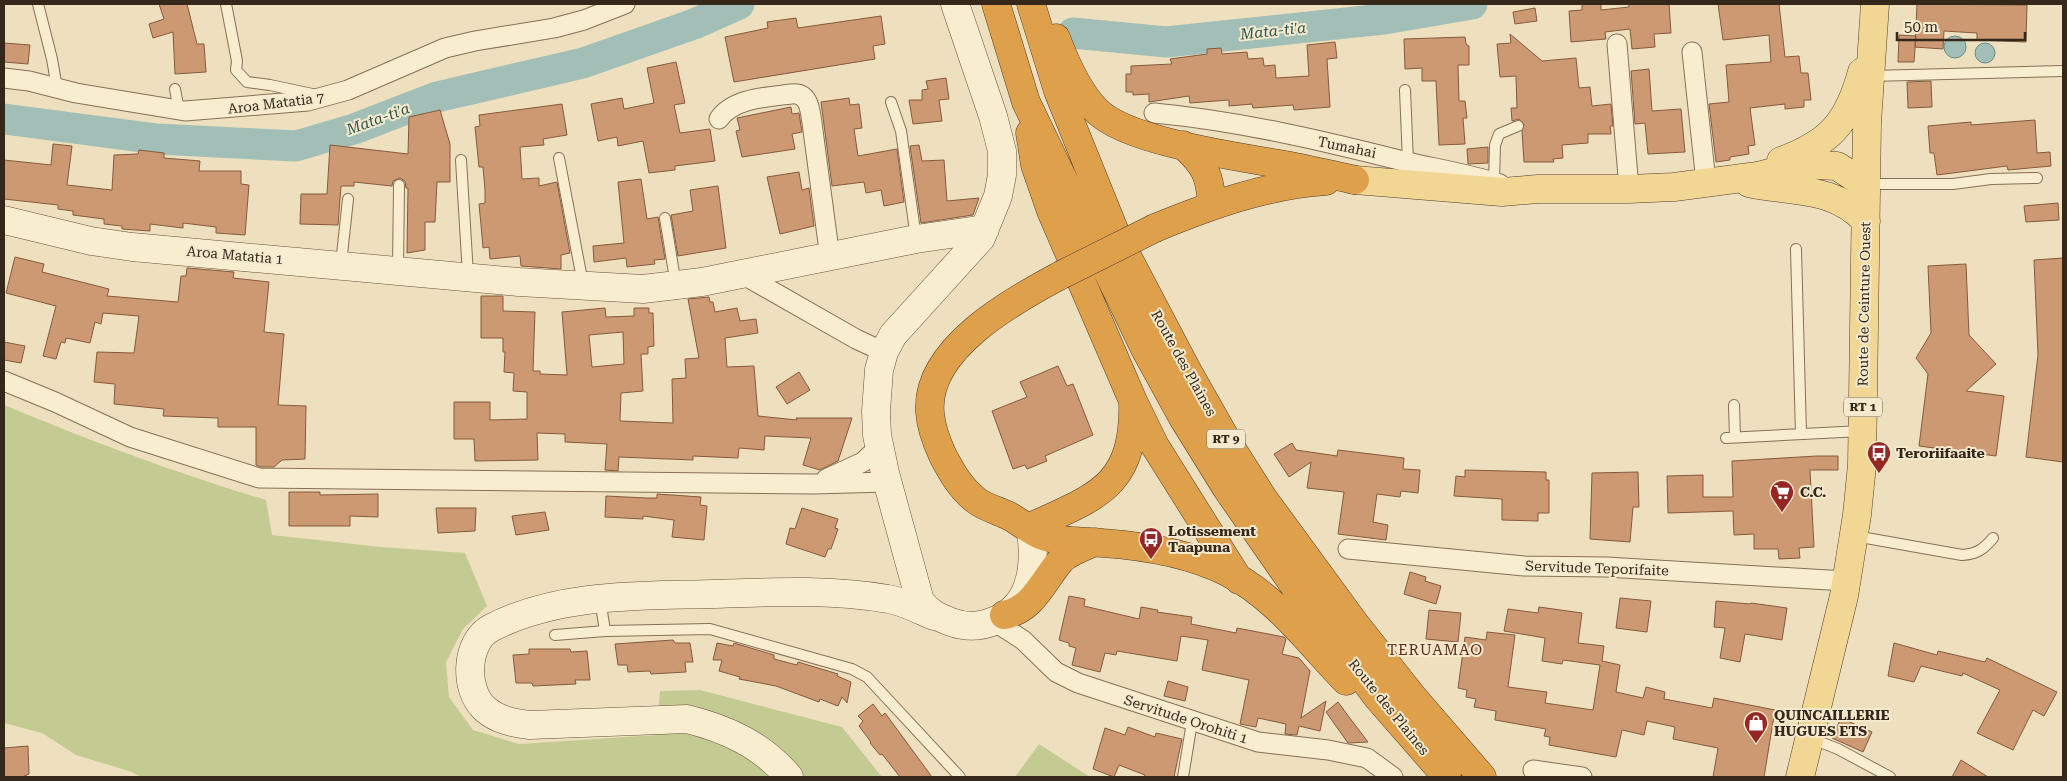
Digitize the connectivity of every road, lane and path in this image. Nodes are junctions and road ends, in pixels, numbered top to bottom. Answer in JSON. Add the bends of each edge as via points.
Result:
{"nodes":[{"id":1,"x":38,"y":4,"type":"edge"},
{"id":2,"x":226,"y":4,"type":"edge"},
{"id":3,"x":625,"y":4,"type":"edge"},
{"id":4,"x":955,"y":4,"type":"edge"},
{"id":5,"x":996,"y":4,"type":"edge"},
{"id":6,"x":1031,"y":4,"type":"edge"},
{"id":7,"x":1044,"y":4,"type":"edge"},
{"id":8,"x":1875,"y":4,"type":"edge"},
{"id":9,"x":1873,"y":30,"type":"junction"},
{"id":10,"x":1617,"y":44,"type":"dead end"},
{"id":11,"x":1692,"y":52,"type":"dead end"},
{"id":12,"x":1055,"y":55,"type":"junction"},
{"id":13,"x":2063,"y":71,"type":"edge"},
{"id":14,"x":1870,"y":76,"type":"junction"},
{"id":15,"x":4,"y":78,"type":"edge"},
{"id":16,"x":56,"y":88,"type":"junction"},
{"id":17,"x":175,"y":89,"type":"dead end"},
{"id":18,"x":1405,"y":90,"type":"dead end"},
{"id":19,"x":325,"y":97,"type":"junction"},
{"id":20,"x":891,"y":102,"type":"dead end"},
{"id":21,"x":1026,"y":102,"type":"junction"},
{"id":22,"x":179,"y":110,"type":"junction"},
{"id":23,"x":1154,"y":113,"type":"dead end"},
{"id":24,"x":719,"y":118,"type":"dead end"},
{"id":25,"x":1518,"y":126,"type":"dead end"},
{"id":26,"x":1183,"y":145,"type":"junction"},
{"id":27,"x":559,"y":158,"type":"dead end"},
{"id":28,"x":461,"y":160,"type":"dead end"},
{"id":29,"x":1408,"y":162,"type":"junction"},
{"id":30,"x":2037,"y":178,"type":"dead end"},
{"id":31,"x":1355,"y":180,"type":"junction"},
{"id":32,"x":1718,"y":181,"type":"junction"},
{"id":33,"x":1494,"y":182,"type":"junction"},
{"id":34,"x":399,"y":185,"type":"dead end"},
{"id":35,"x":1866,"y":185,"type":"junction"},
{"id":36,"x":1538,"y":189,"type":"junction"},
{"id":37,"x":1629,"y":189,"type":"junction"},
{"id":38,"x":348,"y":199,"type":"dead end"},
{"id":39,"x":1212,"y":204,"type":"junction"},
{"id":40,"x":665,"y":218,"type":"dead end"},
{"id":41,"x":4,"y":220,"type":"edge"},
{"id":42,"x":1866,"y":221,"type":"junction"},
{"id":43,"x":985,"y":229,"type":"junction"},
{"id":44,"x":916,"y":239,"type":"junction"},
{"id":45,"x":1796,"y":249,"type":"dead end"},
{"id":46,"x":830,"y":258,"type":"junction"},
{"id":47,"x":341,"y":264,"type":"junction"},
{"id":48,"x":398,"y":270,"type":"junction"},
{"id":49,"x":742,"y":274,"type":"junction"},
{"id":50,"x":468,"y":276,"type":"junction"},
{"id":51,"x":676,"y":286,"type":"junction"},
{"id":52,"x":583,"y":287,"type":"junction"},
{"id":53,"x":884,"y":352,"type":"junction"},
{"id":54,"x":4,"y":381,"type":"edge"},
{"id":55,"x":1133,"y":401,"type":"junction"},
{"id":56,"x":1734,"y":405,"type":"dead end"},
{"id":57,"x":1863,"y":431,"type":"junction"},
{"id":58,"x":1801,"y":434,"type":"junction"},
{"id":59,"x":879,"y":448,"type":"junction"},
{"id":60,"x":887,"y":482,"type":"junction"},
{"id":61,"x":813,"y":484,"type":"junction"},
{"id":62,"x":1030,"y":527,"type":"junction"},
{"id":63,"x":1854,"y":536,"type":"junction"},
{"id":64,"x":1993,"y":538,"type":"dead end"},
{"id":65,"x":1095,"y":542,"type":"junction"},
{"id":66,"x":1348,"y":549,"type":"dead end"},
{"id":67,"x":1239,"y":580,"type":"junction"},
{"id":68,"x":1846,"y":581,"type":"junction"},
{"id":69,"x":600,"y":598,"type":"junction"},
{"id":70,"x":934,"y":616,"type":"junction"},
{"id":71,"x":1000,"y":618,"type":"junction"},
{"id":72,"x":605,"y":631,"type":"junction"},
{"id":73,"x":555,"y":635,"type":"dead end"},
{"id":74,"x":1192,"y":722,"type":"junction"},
{"id":75,"x":1810,"y":738,"type":"junction"},
{"id":76,"x":1533,"y":770,"type":"dead end"},
{"id":77,"x":789,"y":777,"type":"edge"},
{"id":78,"x":960,"y":777,"type":"edge"},
{"id":79,"x":1183,"y":777,"type":"edge"},
{"id":80,"x":1393,"y":777,"type":"edge"},
{"id":81,"x":1432,"y":777,"type":"edge"},
{"id":82,"x":1447,"y":777,"type":"edge"},
{"id":83,"x":1482,"y":777,"type":"edge"},
{"id":84,"x":1582,"y":777,"type":"edge"},
{"id":85,"x":1800,"y":777,"type":"edge"},
{"id":86,"x":1890,"y":777,"type":"edge"}],
"edges":[{"from":1,"to":16,"type":"lane"},
{"from":2,"to":19,"type":"lane","via":[[236,70],[247,82]]},
{"from":3,"to":19,"type":"street","name":"Aroa Matatia 7","via":[[569,24],[445,48],[366,83]]},
{"from":4,"to":43,"type":"main road","via":[[1002,151],[998,196]]},
{"from":5,"to":21,"type":"highway","name":"Route des Plaines","number":"RT 9"},
{"from":6,"to":12,"type":"highway","name":"Route des Plaines","number":"RT 9"},
{"from":7,"to":12,"type":"highway"},
{"from":8,"to":9,"type":"main road","name":"Route de Ceinture Ouest","number":"RT 1"},
{"from":9,"to":14,"type":"main road","name":"Route de Ceinture Ouest","number":"RT 1"},
{"from":9,"to":32,"type":"main road","via":[[1860,78],[1844,119],[1826,138],[1808,151]]},
{"from":10,"to":37,"type":"street"},
{"from":11,"to":32,"type":"street"},
{"from":12,"to":26,"type":"highway","via":[[1098,112],[1128,129]]},
{"from":12,"to":83,"type":"highway","name":"Route des Plaines","number":"RT 9","via":[[1058,91],[1117,237],[1230,446],[1263,498],[1356,625]]},
{"from":13,"to":14,"type":"lane"},
{"from":14,"to":35,"type":"main road","name":"Route de Ceinture Ouest","number":"RT 1"},
{"from":15,"to":16,"type":"street","name":"Aroa Matatia 7"},
{"from":16,"to":22,"type":"street","name":"Aroa Matatia 7"},
{"from":17,"to":22,"type":"lane"},
{"from":18,"to":29,"type":"lane"},
{"from":19,"to":22,"type":"street","name":"Aroa Matatia 7","via":[[223,110]]},
{"from":20,"to":44,"type":"lane","via":[[901,131]]},
{"from":21,"to":55,"type":"highway","via":[[1036,165],[1051,211]]},
{"from":21,"to":82,"type":"highway","name":"Route des Plaines","number":"RT 9","via":[[1145,349],[1223,482],[1300,594],[1372,690]]},
{"from":23,"to":29,"type":"street","name":"Tumahai","via":[[1232,123],[1339,144]]},
{"from":24,"to":46,"type":"street","via":[[733,105],[798,93],[804,96],[809,104]]},
{"from":25,"to":33,"type":"lane","via":[[1499,134],[1495,145]]},
{"from":26,"to":31,"type":"highway"},
{"from":26,"to":39,"type":"highway","via":[[1205,168]]},
{"from":27,"to":52,"type":"lane"},
{"from":28,"to":50,"type":"lane"},
{"from":29,"to":33,"type":"street","name":"Tumahai"},
{"from":30,"to":35,"type":"lane","via":[[1953,184]]},
{"from":31,"to":36,"type":"main road","via":[[1502,192]]},
{"from":31,"to":39,"type":"highway","via":[[1308,182]]},
{"from":32,"to":35,"type":"main road","via":[[1788,168],[1837,166]]},
{"from":32,"to":37,"type":"main road"},
{"from":32,"to":42,"type":"main road","via":[[1825,194],[1843,201]]},
{"from":33,"to":36,"type":"street","name":"Tumahai"},
{"from":34,"to":48,"type":"lane"},
{"from":35,"to":42,"type":"main road","name":"Route de Ceinture Ouest","number":"RT 1"},
{"from":36,"to":37,"type":"main road"},
{"from":38,"to":47,"type":"lane"},
{"from":39,"to":62,"type":"highway","bridge":true,"via":[[1156,228],[1018,298],[978,325],[944,365],[935,381],[929,412],[939,448],[955,479],[977,501]]},
{"from":40,"to":51,"type":"lane"},
{"from":41,"to":47,"type":"main road","name":"Aroa Matatia 1","via":[[91,242]]},
{"from":42,"to":57,"type":"main road","name":"Route de Ceinture Ouest","number":"RT 1"},
{"from":43,"to":44,"type":"main road","name":"Aroa Matatia 1"},
{"from":43,"to":53,"type":"main road","via":[[907,318]]},
{"from":44,"to":46,"type":"main road","name":"Aroa Matatia 1"},
{"from":45,"to":58,"type":"lane"},
{"from":46,"to":49,"type":"main road","name":"Aroa Matatia 1"},
{"from":47,"to":48,"type":"main road","name":"Aroa Matatia 1"},
{"from":48,"to":50,"type":"main road","name":"Aroa Matatia 1"},
{"from":49,"to":51,"type":"main road","name":"Aroa Matatia 1"},
{"from":49,"to":53,"type":"street"},
{"from":50,"to":52,"type":"main road","name":"Aroa Matatia 1"},
{"from":51,"to":52,"type":"main road","name":"Aroa Matatia 1","via":[[643,290]]},
{"from":53,"to":59,"type":"main road","via":[[876,410]]},
{"from":54,"to":61,"type":"street","via":[[130,437],[259,478]]},
{"from":55,"to":62,"type":"highway","via":[[1132,440],[1116,477],[1089,500]]},
{"from":55,"to":67,"type":"highway","via":[[1155,446]]},
{"from":56,"to":58,"type":"lane","via":[[1731,438]]},
{"from":57,"to":58,"type":"lane"},
{"from":57,"to":63,"type":"main road","name":"Route de Ceinture Ouest","number":"RT 1"},
{"from":59,"to":60,"type":"main road"},
{"from":59,"to":61,"type":"street","via":[[863,462]]},
{"from":60,"to":61,"type":"street"},
{"from":60,"to":70,"type":"main road","via":[[920,601]]},
{"from":62,"to":65,"type":"highway","via":[[1043,536]]},
{"from":62,"to":71,"type":"main road","via":[[1033,540],[1027,588],[1018,602]]},
{"from":63,"to":64,"type":"lane","via":[[1962,555],[1975,554]]},
{"from":63,"to":68,"type":"main road","name":"Route de Ceinture Ouest","number":"RT 1"},
{"from":65,"to":67,"type":"highway","via":[[1184,556],[1205,562]]},
{"from":65,"to":71,"type":"highway","via":[[1062,559],[1018,612]]},
{"from":66,"to":68,"type":"street","name":"Servitude Teporifaite","via":[[1524,566]]},
{"from":67,"to":81,"type":"highway","via":[[1257,591],[1294,625]]},
{"from":68,"to":75,"type":"main road","name":"Route de Ceinture Ouest","number":"RT 1"},
{"from":69,"to":70,"type":"main road","via":[[838,593],[890,599]]},
{"from":69,"to":72,"type":"lane"},
{"from":69,"to":77,"type":"main road","via":[[505,622],[480,637],[471,665],[476,696],[484,708],[511,723],[530,725],[687,719],[748,742]]},
{"from":70,"to":71,"type":"main road","via":[[963,627],[974,627]]},
{"from":71,"to":74,"type":"street","name":"Servitude Orohiti 1","via":[[1056,672],[1078,683]]},
{"from":72,"to":73,"type":"lane"},
{"from":72,"to":78,"type":"lane","via":[[710,629],[852,669],[868,677]]},
{"from":74,"to":79,"type":"lane"},
{"from":74,"to":80,"type":"street","name":"Servitude Orohiti 1","via":[[1258,742],[1357,755],[1380,765]]},
{"from":75,"to":85,"type":"main road","name":"Route de Ceinture Ouest","number":"RT 1"},
{"from":75,"to":86,"type":"lane","via":[[1838,748]]},
{"from":76,"to":84,"type":"street"}]}
